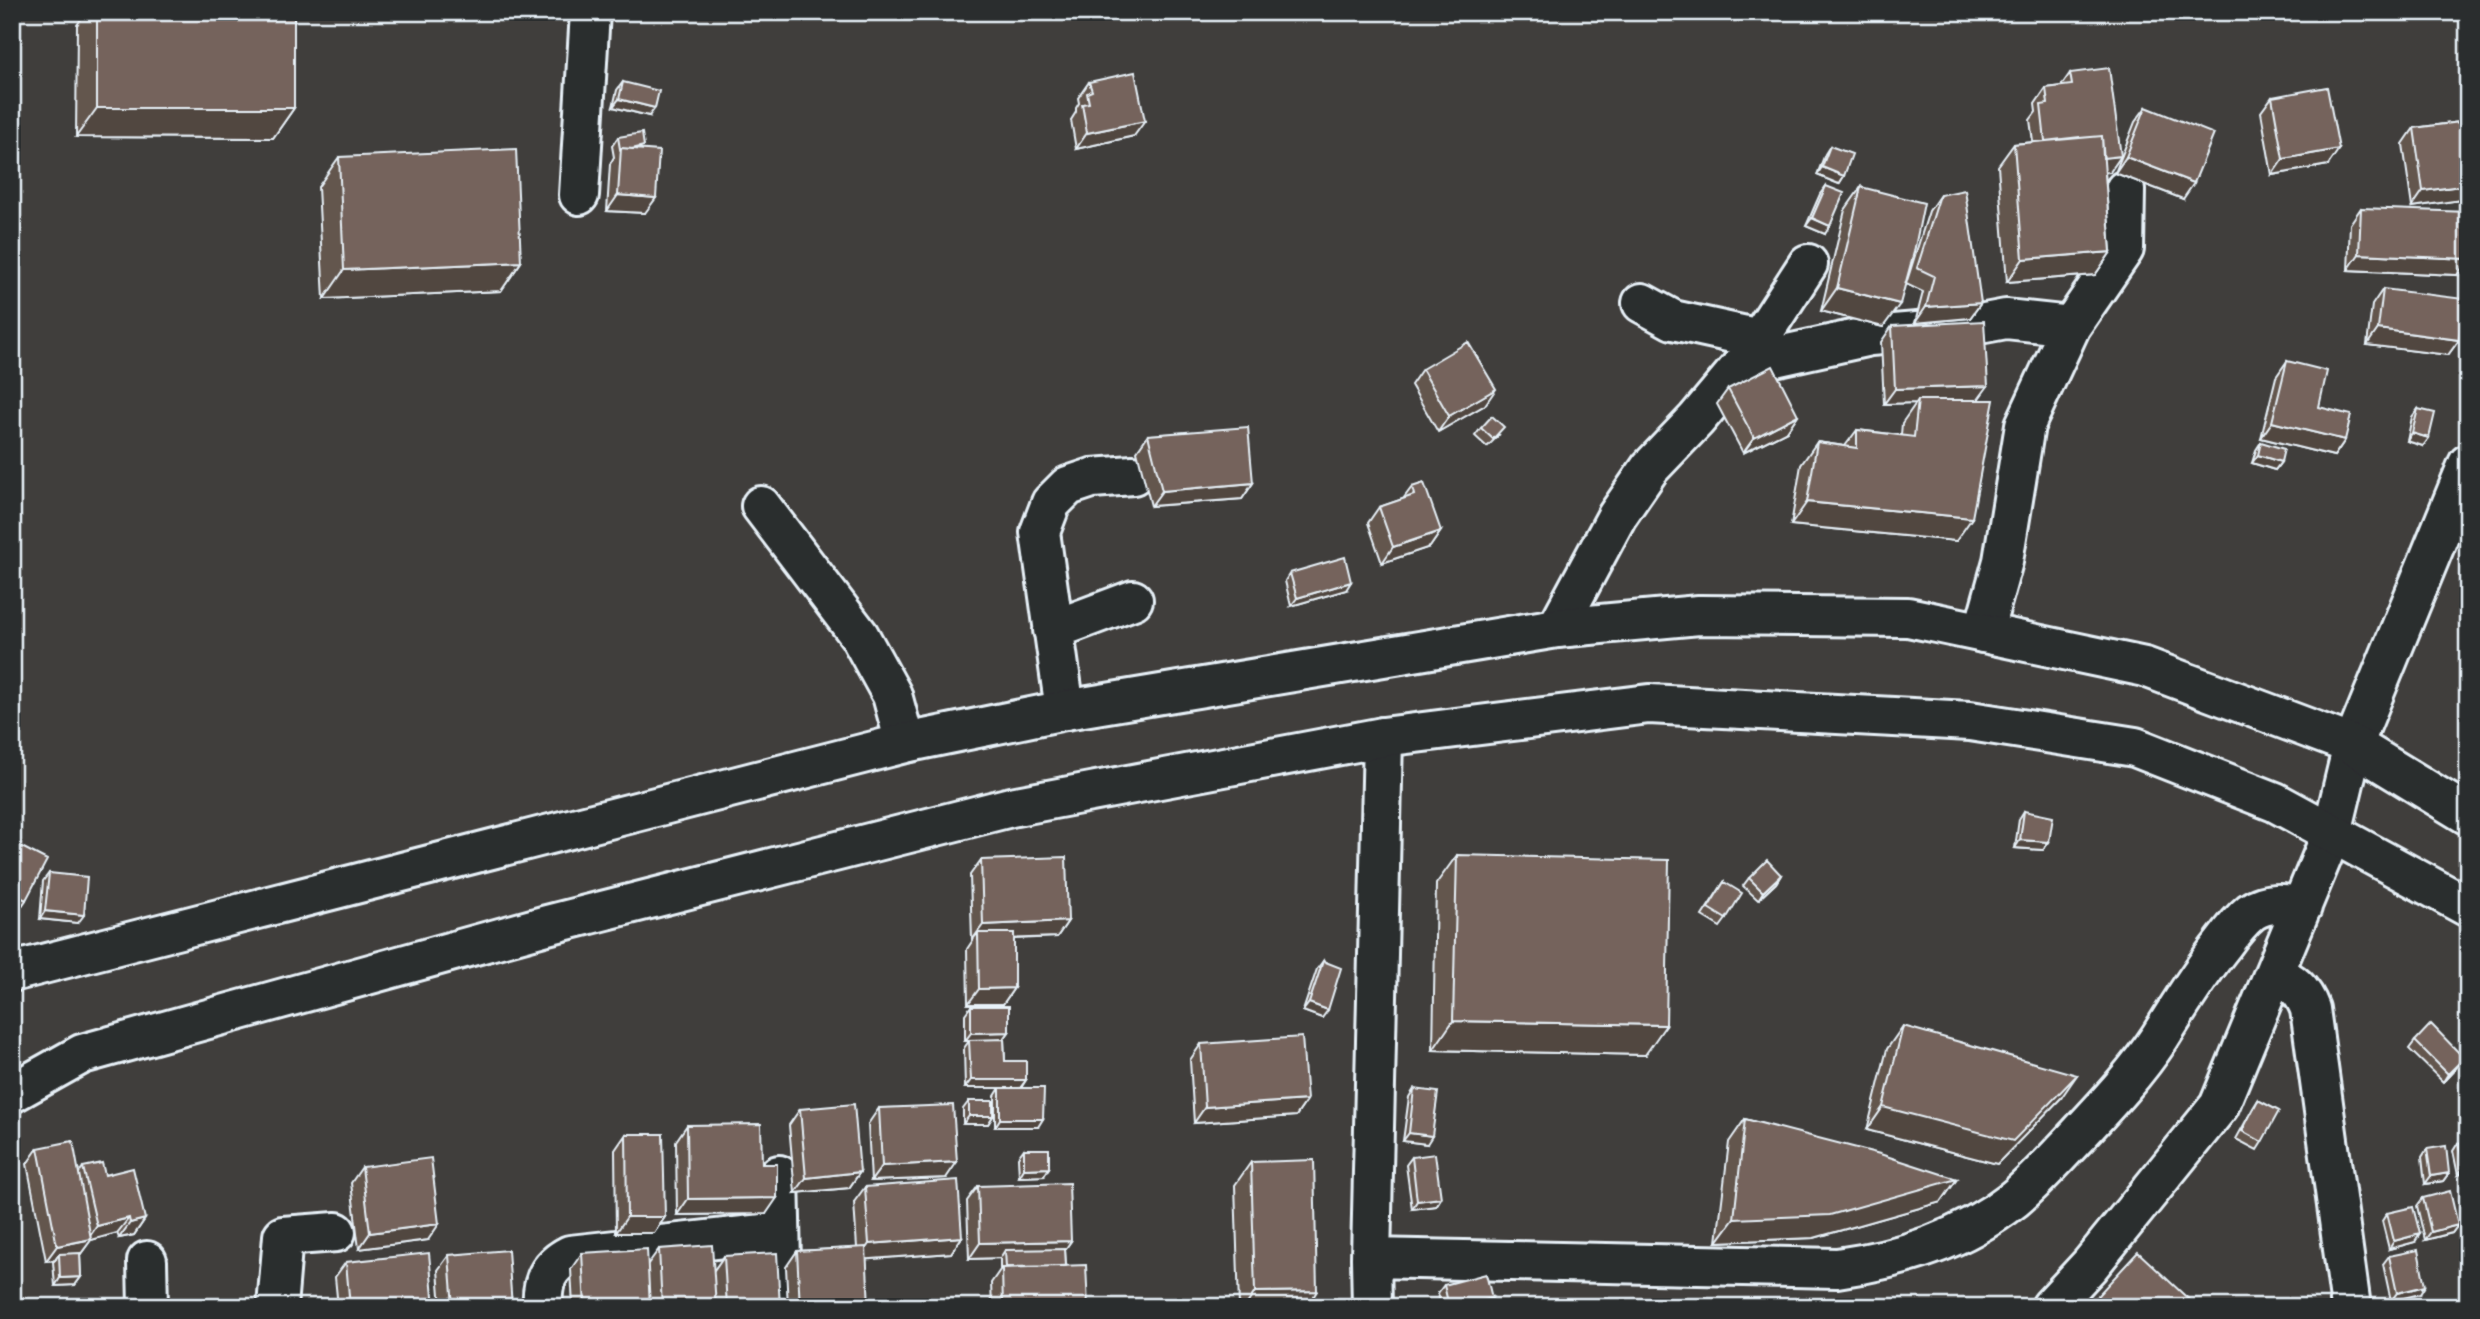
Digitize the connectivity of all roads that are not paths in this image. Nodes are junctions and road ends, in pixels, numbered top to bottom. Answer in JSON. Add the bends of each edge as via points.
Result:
{"nodes":[{"id":1,"x":590,"y":12,"type":"edge"},
{"id":2,"x":2125,"y":190,"type":"dead end"},
{"id":3,"x":579,"y":195,"type":"dead end"},
{"id":4,"x":1808,"y":264,"type":"dead end"},
{"id":5,"x":1642,"y":303,"type":"dead end"},
{"id":6,"x":2071,"y":326,"type":"junction"},
{"id":7,"x":1751,"y":352,"type":"junction"},
{"id":8,"x":2468,"y":464,"type":"edge"},
{"id":9,"x":1133,"y":475,"type":"dead end"},
{"id":10,"x":761,"y":506,"type":"dead end"},
{"id":11,"x":2451,"y":550,"type":"edge"},
{"id":12,"x":1133,"y":600,"type":"dead end"},
{"id":13,"x":1556,"y":628,"type":"junction"},
{"id":14,"x":1053,"y":630,"type":"junction"},
{"id":15,"x":1983,"y":633,"type":"junction"},
{"id":16,"x":1066,"y":710,"type":"junction"},
{"id":17,"x":1382,"y":737,"type":"junction"},
{"id":18,"x":905,"y":743,"type":"junction"},
{"id":19,"x":2353,"y":745,"type":"junction"},
{"id":20,"x":2468,"y":815,"type":"edge"},
{"id":21,"x":2332,"y":833,"type":"junction"},
{"id":22,"x":2302,"y":907,"type":"junction"},
{"id":23,"x":2468,"y":907,"type":"edge"},
{"id":24,"x":12,"y":972,"type":"edge"},
{"id":25,"x":2274,"y":974,"type":"junction"},
{"id":26,"x":12,"y":1093,"type":"edge"},
{"id":27,"x":779,"y":1175,"type":"edge"},
{"id":28,"x":336,"y":1232,"type":"dead end"},
{"id":29,"x":780,"y":1232,"type":"junction"},
{"id":30,"x":1371,"y":1258,"type":"junction"},
{"id":31,"x":147,"y":1261,"type":"dead end"},
{"id":32,"x":148,"y":1307,"type":"edge"},
{"id":33,"x":277,"y":1307,"type":"edge"},
{"id":34,"x":543,"y":1307,"type":"edge"},
{"id":35,"x":782,"y":1307,"type":"edge"},
{"id":36,"x":1372,"y":1307,"type":"edge"},
{"id":37,"x":2051,"y":1307,"type":"edge"},
{"id":38,"x":2351,"y":1307,"type":"edge"}],
"edges":[{"from":1,"to":3,"type":"street"},
{"from":2,"to":6,"type":"street","via":[[2124,249]]},
{"from":4,"to":7,"type":"street"},
{"from":5,"to":7,"type":"street"},
{"from":6,"to":7,"type":"street","via":[[2006,319]]},
{"from":6,"to":15,"type":"street","via":[[2025,425],[2003,561]]},
{"from":7,"to":13,"type":"street","via":[[1650,468],[1617,516]]},
{"from":8,"to":11,"type":"street"},
{"from":9,"to":14,"type":"street","via":[[1092,478],[1068,486],[1051,503],[1040,532]]},
{"from":10,"to":18,"type":"street","via":[[859,635],[892,695]]},
{"from":11,"to":19,"type":"street"},
{"from":12,"to":14,"type":"street"},
{"from":13,"to":15,"type":"street","via":[[1699,615],[1908,617]]},
{"from":13,"to":16,"type":"street"},
{"from":14,"to":16,"type":"street"},
{"from":15,"to":19,"type":"street","via":[[2145,667]]},
{"from":16,"to":18,"type":"street"},
{"from":17,"to":21,"type":"street","via":[[1649,704],[1970,721],[2135,747],[2275,802]]},
{"from":17,"to":26,"type":"street","via":[[1011,807],[560,921],[82,1054]]},
{"from":17,"to":30,"type":"street"},
{"from":18,"to":24,"type":"street"},
{"from":19,"to":20,"type":"street"},
{"from":19,"to":21,"type":"street"},
{"from":21,"to":22,"type":"street"},
{"from":21,"to":23,"type":"street"},
{"from":22,"to":25,"type":"street"},
{"from":22,"to":30,"type":"street","via":[[2269,904],[2253,911],[2194,980],[2159,1039],[2112,1098],[2043,1172],[1983,1220],[1913,1253],[1838,1268]]},
{"from":25,"to":37,"type":"street","via":[[2219,1106]]},
{"from":25,"to":38,"type":"street","via":[[2298,987],[2310,1009]]},
{"from":27,"to":29,"type":"street"},
{"from":28,"to":33,"type":"street","via":[[283,1236]]},
{"from":29,"to":34,"type":"street","via":[[570,1255],[559,1260],[545,1278]]},
{"from":29,"to":35,"type":"street"},
{"from":30,"to":36,"type":"street"},
{"from":31,"to":32,"type":"street"}]}
